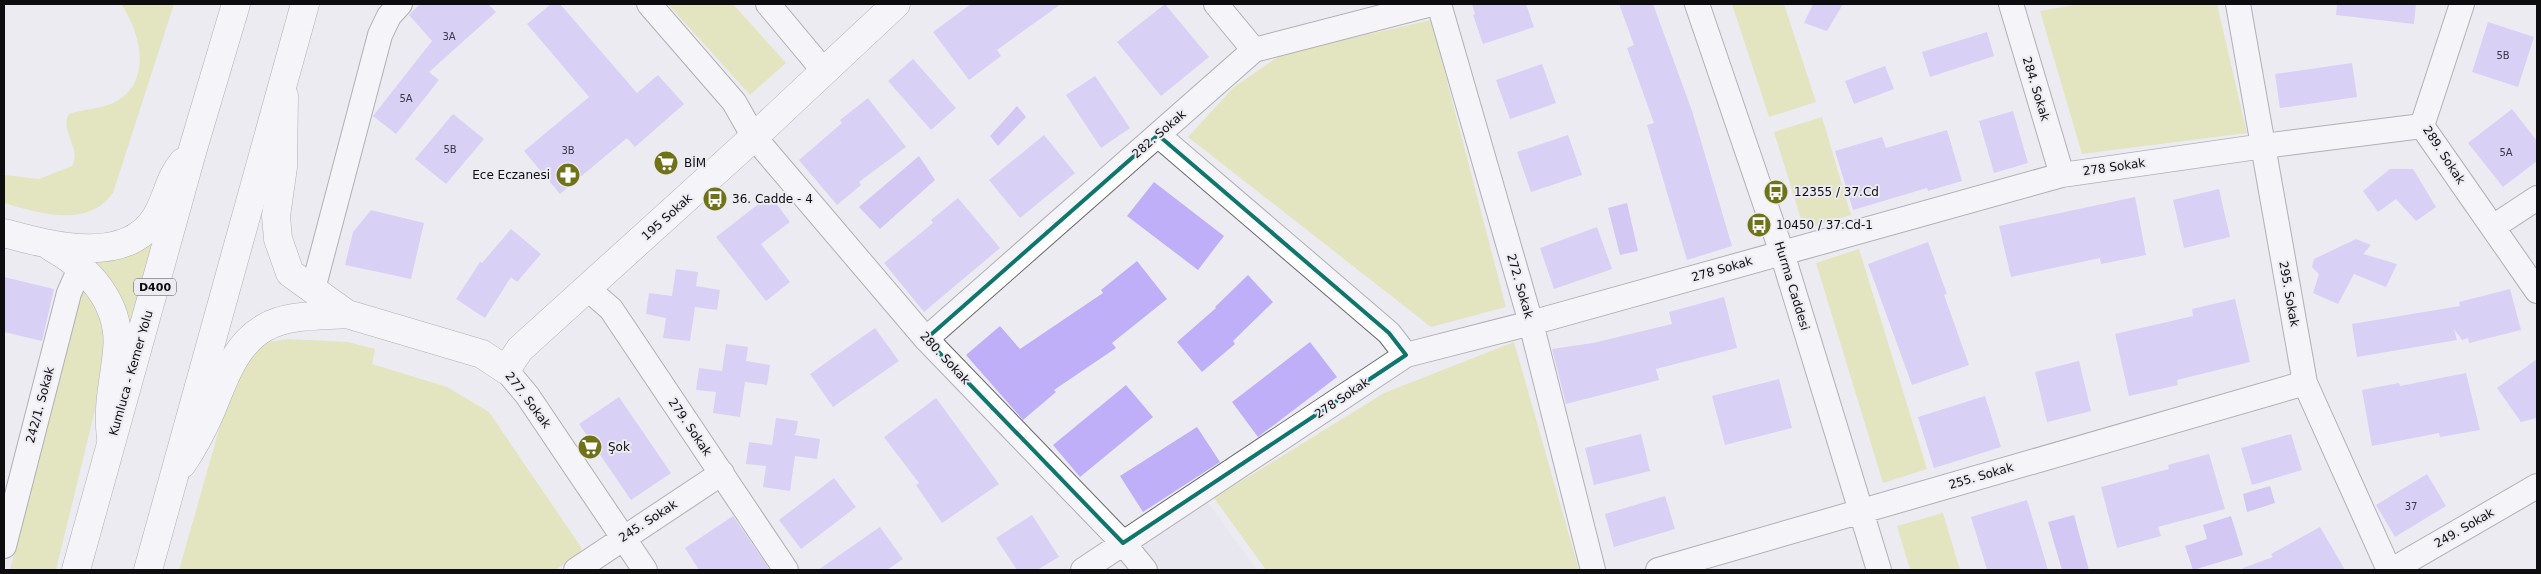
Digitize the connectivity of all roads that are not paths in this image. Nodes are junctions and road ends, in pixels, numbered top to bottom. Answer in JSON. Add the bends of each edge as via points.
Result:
{"nodes":[{"id":1,"x":236,"y":4,"type":"edge"},
{"id":2,"x":305,"y":4,"type":"edge"},
{"id":3,"x":400,"y":4,"type":"edge"},
{"id":4,"x":649,"y":4,"type":"edge"},
{"id":5,"x":768,"y":4,"type":"edge"},
{"id":6,"x":896,"y":4,"type":"edge"},
{"id":7,"x":1216,"y":4,"type":"edge"},
{"id":8,"x":1432,"y":4,"type":"edge"},
{"id":9,"x":1439,"y":4,"type":"edge"},
{"id":10,"x":1696,"y":4,"type":"edge"},
{"id":11,"x":2010,"y":4,"type":"edge"},
{"id":12,"x":2238,"y":4,"type":"edge"},
{"id":13,"x":2462,"y":4,"type":"edge"},
{"id":14,"x":1254,"y":50,"type":"junction"},
{"id":15,"x":824,"y":71,"type":"junction"},
{"id":16,"x":284,"y":83,"type":"junction"},
{"id":17,"x":2422,"y":126,"type":"junction"},
{"id":18,"x":1158,"y":135,"type":"junction"},
{"id":19,"x":754,"y":137,"type":"junction"},
{"id":20,"x":2264,"y":146,"type":"junction"},
{"id":21,"x":192,"y":152,"type":"junction"},
{"id":22,"x":2062,"y":175,"type":"junction"},
{"id":23,"x":2537,"y":198,"type":"edge"},
{"id":24,"x":2493,"y":227,"type":"junction"},
{"id":25,"x":4,"y":233,"type":"edge"},
{"id":26,"x":47,"y":245,"type":"junction"},
{"id":27,"x":1782,"y":253,"type":"junction"},
{"id":28,"x":81,"y":266,"type":"junction"},
{"id":29,"x":588,"y":288,"type":"junction"},
{"id":30,"x":313,"y":289,"type":"junction"},
{"id":31,"x":2537,"y":290,"type":"edge"},
{"id":32,"x":347,"y":314,"type":"junction"},
{"id":33,"x":1531,"y":323,"type":"junction"},
{"id":34,"x":926,"y":339,"type":"junction"},
{"id":35,"x":1406,"y":355,"type":"junction"},
{"id":36,"x":506,"y":370,"type":"junction"},
{"id":37,"x":2305,"y":383,"type":"junction"},
{"id":38,"x":111,"y":443,"type":"junction"},
{"id":39,"x":722,"y":473,"type":"junction"},
{"id":40,"x":170,"y":484,"type":"junction"},
{"id":41,"x":2537,"y":486,"type":"edge"},
{"id":42,"x":1861,"y":510,"type":"junction"},
{"id":43,"x":623,"y":538,"type":"junction"},
{"id":44,"x":1123,"y":543,"type":"junction"},
{"id":45,"x":4,"y":546,"type":"edge"},
{"id":46,"x":76,"y":570,"type":"edge"},
{"id":47,"x":148,"y":570,"type":"edge"},
{"id":48,"x":576,"y":570,"type":"edge"},
{"id":49,"x":645,"y":570,"type":"edge"},
{"id":50,"x":786,"y":570,"type":"edge"},
{"id":51,"x":1083,"y":570,"type":"edge"},
{"id":52,"x":1144,"y":570,"type":"edge"},
{"id":53,"x":1593,"y":570,"type":"edge"},
{"id":54,"x":1658,"y":570,"type":"edge"},
{"id":55,"x":1879,"y":570,"type":"edge"},
{"id":56,"x":2390,"y":570,"type":"edge"}],
"edges":[{"from":1,"to":21,"type":"main road","name":"Kumluca - Kemer Yolu","number":"D400"},
{"from":2,"to":16,"type":"main road"},
{"from":3,"to":30,"type":"street","via":[[389,16],[380,36]]},
{"from":4,"to":19,"type":"street","name":"280. Sokak","via":[[734,102]]},
{"from":5,"to":15,"type":"street"},
{"from":6,"to":15,"type":"main road","name":"195 Sokak"},
{"from":7,"to":14,"type":"street"},
{"from":8,"to":14,"type":"street","name":"282. Sokak"},
{"from":9,"to":33,"type":"street","name":"272. Sokak"},
{"from":10,"to":27,"type":"street","name":"Hurma Caddesi"},
{"from":11,"to":22,"type":"street","name":"284. Sokak"},
{"from":12,"to":20,"type":"street","name":"295. Sokak"},
{"from":13,"to":17,"type":"street","name":"289. Sokak"},
{"from":14,"to":18,"type":"street","name":"282. Sokak"},
{"from":15,"to":19,"type":"main road","name":"195 Sokak"},
{"from":16,"to":30,"type":"main road","via":[[283,167],[276,216],[278,239],[290,273]]},
{"from":16,"to":40,"type":"main road"},
{"from":17,"to":20,"type":"street","name":"278 Sokak"},
{"from":17,"to":24,"type":"street","name":"289. Sokak"},
{"from":18,"to":34,"type":"street","name":"282. Sokak"},
{"from":18,"to":35,"type":"street","via":[[1389,333]]},
{"from":19,"to":29,"type":"main road","name":"195 Sokak"},
{"from":19,"to":34,"type":"street","name":"280. Sokak"},
{"from":20,"to":22,"type":"street","name":"278 Sokak"},
{"from":20,"to":37,"type":"street","name":"295. Sokak"},
{"from":21,"to":26,"type":"main road","via":[[172,179],[157,216],[139,236],[104,247]]},
{"from":21,"to":38,"type":"main road","name":"Kumluca - Kemer Yolu","number":"D400"},
{"from":22,"to":27,"type":"street","name":"278 Sokak"},
{"from":23,"to":24,"type":"street"},
{"from":24,"to":31,"type":"street","name":"289. Sokak"},
{"from":25,"to":26,"type":"main road"},
{"from":26,"to":28,"type":"main road"},
{"from":27,"to":33,"type":"street","name":"278 Sokak"},
{"from":27,"to":42,"type":"street","name":"Hurma Caddesi"},
{"from":28,"to":38,"type":"main road","via":[[101,290],[115,321],[117,351],[109,400]]},
{"from":28,"to":45,"type":"street","name":"242/1. Sokak","via":[[67,301]]},
{"from":29,"to":36,"type":"main road","name":"195 Sokak","via":[[520,349]]},
{"from":29,"to":39,"type":"street","name":"279. Sokak","via":[[610,309]]},
{"from":30,"to":32,"type":"main road"},
{"from":32,"to":36,"type":"main road","name":"277. Sokak","via":[[482,354]]},
{"from":32,"to":40,"type":"main road","via":[[285,320],[264,328],[244,345],[229,366],[195,444]]},
{"from":33,"to":35,"type":"street","name":"278 Sokak"},
{"from":33,"to":53,"type":"street","name":"272. Sokak"},
{"from":34,"to":44,"type":"street","name":"280. Sokak"},
{"from":35,"to":44,"type":"street","name":"278 Sokak"},
{"from":36,"to":43,"type":"street","name":"277. Sokak","via":[[527,395]]},
{"from":37,"to":42,"type":"street","name":"255. Sokak"},
{"from":37,"to":56,"type":"street","name":"295. Sokak"},
{"from":38,"to":46,"type":"main road","name":"Kumluca - Kemer Yolu","number":"D400"},
{"from":39,"to":43,"type":"street","name":"245. Sokak"},
{"from":39,"to":50,"type":"street","name":"279. Sokak"},
{"from":40,"to":47,"type":"main road"},
{"from":41,"to":56,"type":"street","name":"249. Sokak"},
{"from":42,"to":54,"type":"street","name":"255. Sokak"},
{"from":42,"to":55,"type":"street","name":"Hurma Caddesi"},
{"from":43,"to":48,"type":"street","name":"245. Sokak"},
{"from":43,"to":49,"type":"street","name":"277. Sokak"},
{"from":44,"to":51,"type":"street","name":"278 Sokak"},
{"from":44,"to":52,"type":"street","name":"280. Sokak"}]}
